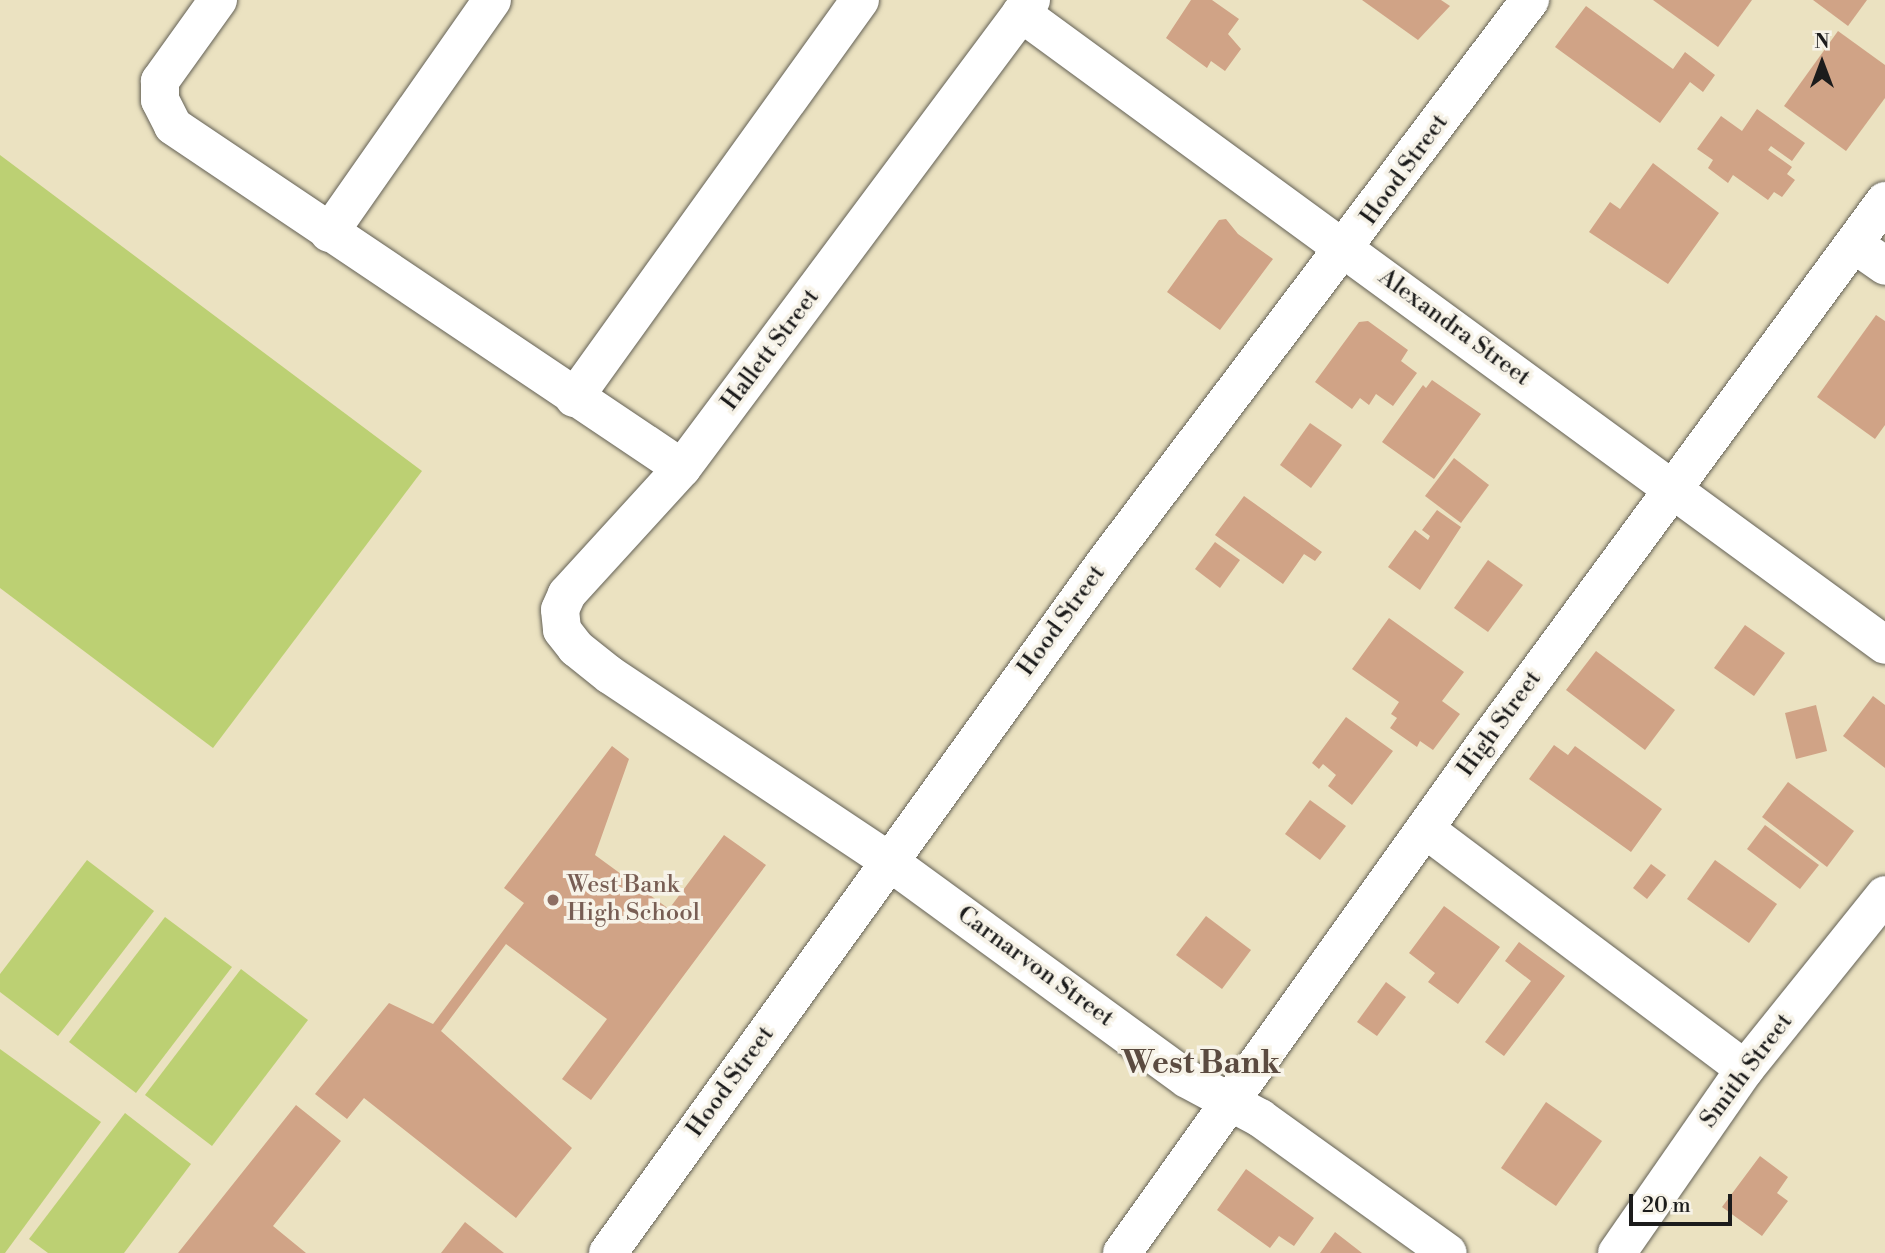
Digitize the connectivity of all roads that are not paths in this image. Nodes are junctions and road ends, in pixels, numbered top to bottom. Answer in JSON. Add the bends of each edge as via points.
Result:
{"nodes":[{"id":1,"x":218,"y":0,"type":"edge"},
{"id":2,"x":492,"y":0,"type":"edge"},
{"id":3,"x":860,"y":0,"type":"edge"},
{"id":4,"x":1530,"y":0,"type":"edge"},
{"id":5,"x":1026,"y":6,"type":"edge"},
{"id":6,"x":1885,"y":201,"type":"edge"},
{"id":7,"x":329,"y":233,"type":"junction"},
{"id":8,"x":1854,"y":244,"type":"junction"},
{"id":9,"x":1346,"y":249,"type":"junction"},
{"id":10,"x":1885,"y":266,"type":"edge"},
{"id":11,"x":574,"y":398,"type":"junction"},
{"id":12,"x":682,"y":468,"type":"junction"},
{"id":13,"x":1672,"y":489,"type":"junction"},
{"id":14,"x":1885,"y":645,"type":"edge"},
{"id":15,"x":621,"y":682,"type":"joint"},
{"id":16,"x":1425,"y":828,"type":"junction"},
{"id":17,"x":887,"y":860,"type":"junction"},
{"id":18,"x":1885,"y":895,"type":"edge"},
{"id":19,"x":1745,"y":1069,"type":"junction"},
{"id":20,"x":1230,"y":1105,"type":"junction"},
{"id":21,"x":608,"y":1253,"type":"edge"},
{"id":22,"x":1122,"y":1253,"type":"edge"},
{"id":23,"x":1448,"y":1253,"type":"edge"},
{"id":24,"x":1617,"y":1253,"type":"edge"}],
"edges":[{"from":1,"to":7,"type":"street","via":[[160,81],[166,114],[183,134]]},
{"from":2,"to":7,"type":"street"},
{"from":3,"to":11,"type":"street"},
{"from":4,"to":9,"type":"street","name":"Hood Street"},
{"from":5,"to":9,"type":"street","name":"Alexandra Street"},
{"from":5,"to":12,"type":"street","name":"Hallett Street"},
{"from":6,"to":8,"type":"street","name":"High Street"},
{"from":7,"to":11,"type":"street"},
{"from":8,"to":10,"type":"street"},
{"from":8,"to":13,"type":"street","name":"High Street"},
{"from":9,"to":13,"type":"street","name":"Alexandra Street"},
{"from":9,"to":17,"type":"street","name":"Hood Street","via":[[1104,564]]},
{"from":11,"to":12,"type":"street"},
{"from":12,"to":15,"type":"street","name":"Hallett Street","via":[[585,572],[562,604],[560,625],[569,642]]},
{"from":13,"to":14,"type":"street","name":"Alexandra Street"},
{"from":13,"to":16,"type":"street","name":"High Street"},
{"from":15,"to":17,"type":"street","name":"Carnarvon Street"},
{"from":16,"to":19,"type":"street"},
{"from":16,"to":20,"type":"street","name":"High Street"},
{"from":17,"to":20,"type":"street","name":"Carnarvon Street","via":[[1187,1079]]},
{"from":17,"to":21,"type":"street","name":"Hood Street"},
{"from":18,"to":19,"type":"street","name":"Smith Street"},
{"from":19,"to":24,"type":"street","name":"Smith Street"},
{"from":20,"to":22,"type":"street","name":"High Street"},
{"from":20,"to":23,"type":"street","name":"Carnarvon Street","via":[[1260,1118]]}]}
